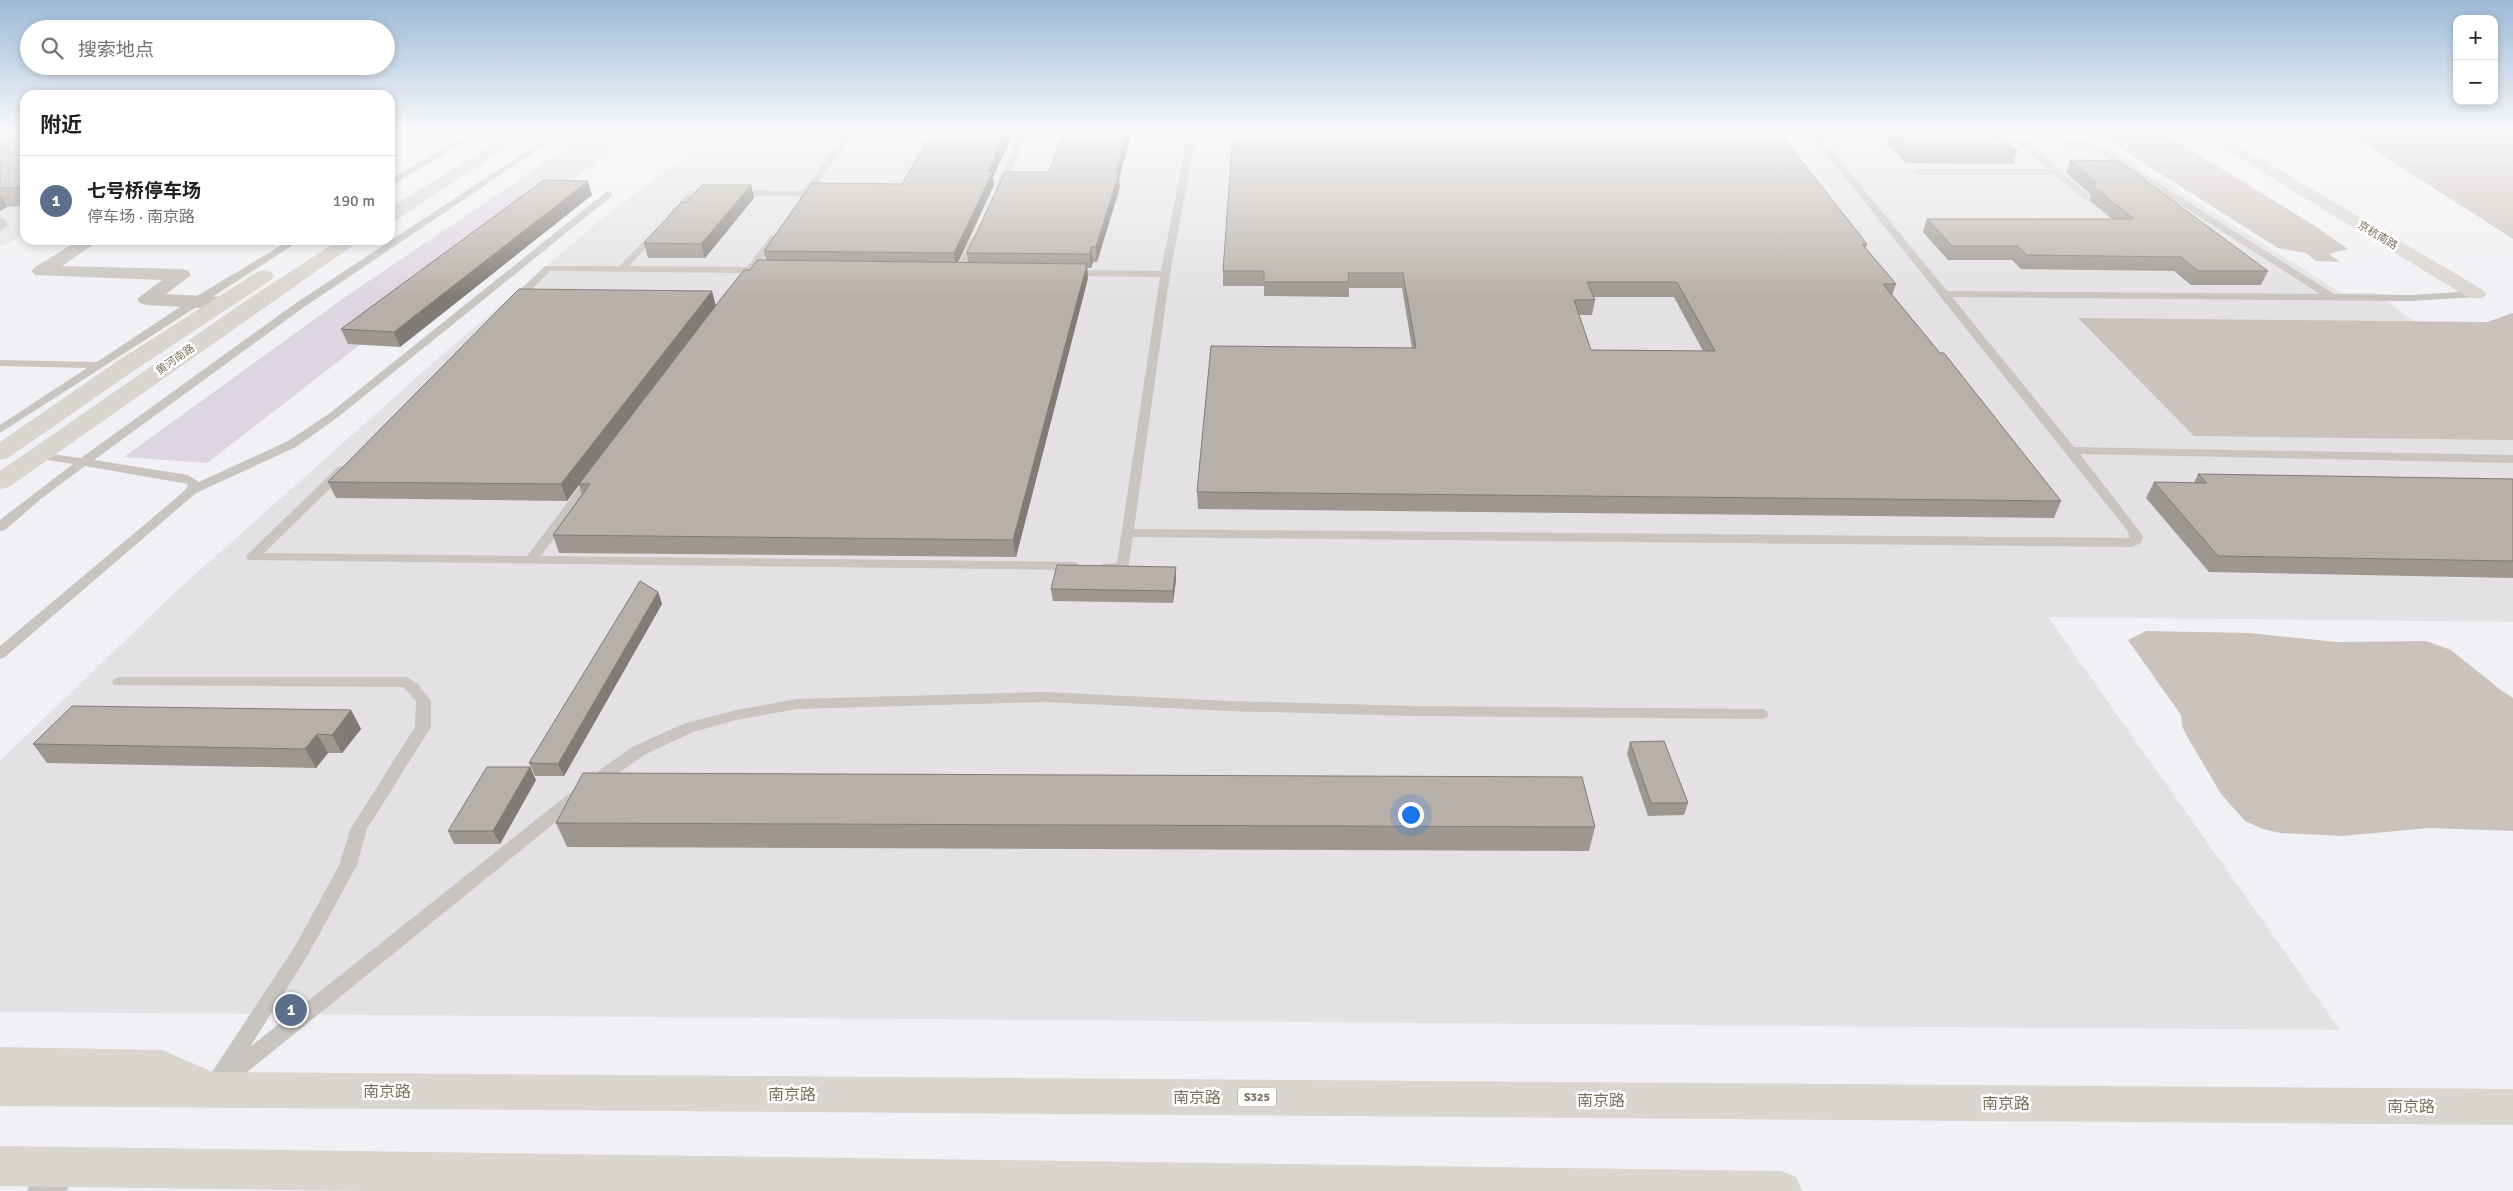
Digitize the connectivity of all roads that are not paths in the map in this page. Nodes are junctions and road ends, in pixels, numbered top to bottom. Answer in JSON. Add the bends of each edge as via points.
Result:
{"nodes":[{"id":1,"x":436,"y":187,"type":"edge"},
{"id":2,"x":478,"y":187,"type":"edge"},
{"id":3,"x":811,"y":187,"type":"edge"},
{"id":4,"x":999,"y":187,"type":"edge"},
{"id":5,"x":1182,"y":187,"type":"edge"},
{"id":6,"x":1857,"y":187,"type":"edge"},
{"id":7,"x":2073,"y":187,"type":"edge"},
{"id":8,"x":2157,"y":187,"type":"edge"},
{"id":9,"x":2295,"y":187,"type":"edge"},
{"id":10,"x":996,"y":193,"type":"edge"},
{"id":11,"x":609,"y":194,"type":"dead end"},
{"id":12,"x":806,"y":194,"type":"junction"},
{"id":13,"x":2086,"y":197,"type":"dead end"},
{"id":14,"x":794,"y":209,"type":"edge"},
{"id":15,"x":395,"y":213,"type":"edge"},
{"id":16,"x":0,"y":221,"type":"edge"},
{"id":17,"x":783,"y":224,"type":"edge"},
{"id":18,"x":0,"y":228,"type":"edge"},
{"id":19,"x":980,"y":228,"type":"edge"},
{"id":20,"x":395,"y":242,"type":"edge"},
{"id":21,"x":84,"y":245,"type":"edge"},
{"id":22,"x":288,"y":245,"type":"edge"},
{"id":23,"x":312,"y":245,"type":"edge"},
{"id":24,"x":344,"y":245,"type":"edge"},
{"id":25,"x":390,"y":245,"type":"edge"},
{"id":26,"x":621,"y":269,"type":"junction"},
{"id":27,"x":750,"y":270,"type":"junction"},
{"id":28,"x":770,"y":270,"type":"edge"},
{"id":29,"x":960,"y":272,"type":"edge"},
{"id":30,"x":1058,"y":273,"type":"edge"},
{"id":31,"x":1165,"y":274,"type":"junction"},
{"id":32,"x":738,"y":286,"type":"edge"},
{"id":33,"x":1944,"y":294,"type":"junction"},
{"id":34,"x":2476,"y":294,"type":"joint"},
{"id":35,"x":2334,"y":298,"type":"junction"},
{"id":36,"x":196,"y":301,"type":"junction"},
{"id":37,"x":221,"y":303,"type":"junction"},
{"id":38,"x":506,"y":310,"type":"edge"},
{"id":39,"x":0,"y":363,"type":"edge"},
{"id":40,"x":100,"y":365,"type":"junction"},
{"id":41,"x":127,"y":365,"type":"junction"},
{"id":42,"x":0,"y":430,"type":"edge"},
{"id":43,"x":2071,"y":450,"type":"junction"},
{"id":44,"x":0,"y":453,"type":"edge"},
{"id":45,"x":38,"y":455,"type":"junction"},
{"id":46,"x":2513,"y":459,"type":"edge"},
{"id":47,"x":352,"y":461,"type":"edge"},
{"id":48,"x":84,"y":462,"type":"junction"},
{"id":49,"x":602,"y":466,"type":"edge"},
{"id":50,"x":0,"y":482,"type":"edge"},
{"id":51,"x":192,"y":490,"type":"junction"},
{"id":52,"x":0,"y":527,"type":"edge"},
{"id":53,"x":1127,"y":533,"type":"junction"},
{"id":54,"x":531,"y":560,"type":"junction"},
{"id":55,"x":0,"y":654,"type":"edge"},
{"id":56,"x":119,"y":682,"type":"dead end"},
{"id":57,"x":1761,"y":714,"type":"dead end"},
{"id":58,"x":0,"y":1064,"type":"edge"},
{"id":59,"x":0,"y":1088,"type":"edge"},
{"id":60,"x":212,"y":1089,"type":"junction"},
{"id":61,"x":2513,"y":1107,"type":"edge"},
{"id":62,"x":0,"y":1166,"type":"edge"},
{"id":63,"x":50,"y":1179,"type":"edge"},
{"id":64,"x":1781,"y":1191,"type":"edge"}],
"edges":[{"from":1,"to":15,"type":"main road"},
{"from":2,"to":20,"type":"lane"},
{"from":3,"to":12,"type":"lane"},
{"from":4,"to":10,"type":"lane"},
{"from":5,"to":31,"type":"lane"},
{"from":6,"to":33,"type":"lane"},
{"from":7,"to":13,"type":"lane"},
{"from":8,"to":35,"type":"lane"},
{"from":9,"to":34,"type":"main road","name":"京杭南路"},
{"from":11,"to":51,"type":"lane","via":[[334,415],[292,444]]},
{"from":12,"to":14,"type":"lane"},
{"from":12,"to":26,"type":"lane","via":[[693,193]]},
{"from":16,"to":18,"type":"lane","via":[[3,226]]},
{"from":17,"to":27,"type":"lane"},
{"from":19,"to":29,"type":"lane"},
{"from":21,"to":36,"type":"street","via":[[41,271],[182,274],[147,299]]},
{"from":22,"to":36,"type":"lane"},
{"from":23,"to":37,"type":"main road","name":"黄河南路"},
{"from":24,"to":45,"type":"main road","name":"黄河南路"},
{"from":25,"to":48,"type":"lane","via":[[300,305]]},
{"from":26,"to":27,"type":"lane"},
{"from":26,"to":38,"type":"lane","via":[[548,268]]},
{"from":27,"to":28,"type":"lane"},
{"from":27,"to":32,"type":"lane"},
{"from":30,"to":31,"type":"lane"},
{"from":31,"to":53,"type":"lane"},
{"from":33,"to":35,"type":"lane"},
{"from":33,"to":43,"type":"lane"},
{"from":34,"to":35,"type":"lane"},
{"from":36,"to":37,"type":"street"},
{"from":36,"to":40,"type":"lane"},
{"from":37,"to":41,"type":"main road","name":"黄河南路"},
{"from":39,"to":40,"type":"lane"},
{"from":40,"to":41,"type":"lane"},
{"from":40,"to":42,"type":"lane"},
{"from":41,"to":44,"type":"main road","name":"黄河南路"},
{"from":43,"to":46,"type":"lane"},
{"from":43,"to":53,"type":"lane","via":[[2133,529],[2136,540],[2132,543]]},
{"from":45,"to":48,"type":"lane"},
{"from":45,"to":50,"type":"main road","name":"黄河南路"},
{"from":47,"to":54,"type":"lane","via":[[253,557]]},
{"from":48,"to":51,"type":"lane","via":[[188,479],[194,483]]},
{"from":48,"to":52,"type":"lane"},
{"from":49,"to":54,"type":"lane"},
{"from":51,"to":55,"type":"lane"},
{"from":53,"to":54,"type":"lane","via":[[1123,567]]},
{"from":56,"to":60,"type":"lane","via":[[407,682],[420,694],[426,708],[422,727],[358,828],[348,864],[303,948]]},
{"from":57,"to":60,"type":"lane","via":[[1414,711],[1045,697],[797,704],[736,715],[688,728],[646,747],[600,778]]},
{"from":58,"to":60,"type":"main road","via":[[162,1068]]},
{"from":59,"to":60,"type":"main road","name":"南京路","number":"S325"},
{"from":60,"to":61,"type":"main road","name":"南京路","number":"S325"},
{"from":62,"to":63,"type":"main road"},
{"from":63,"to":64,"type":"main road"}]}
